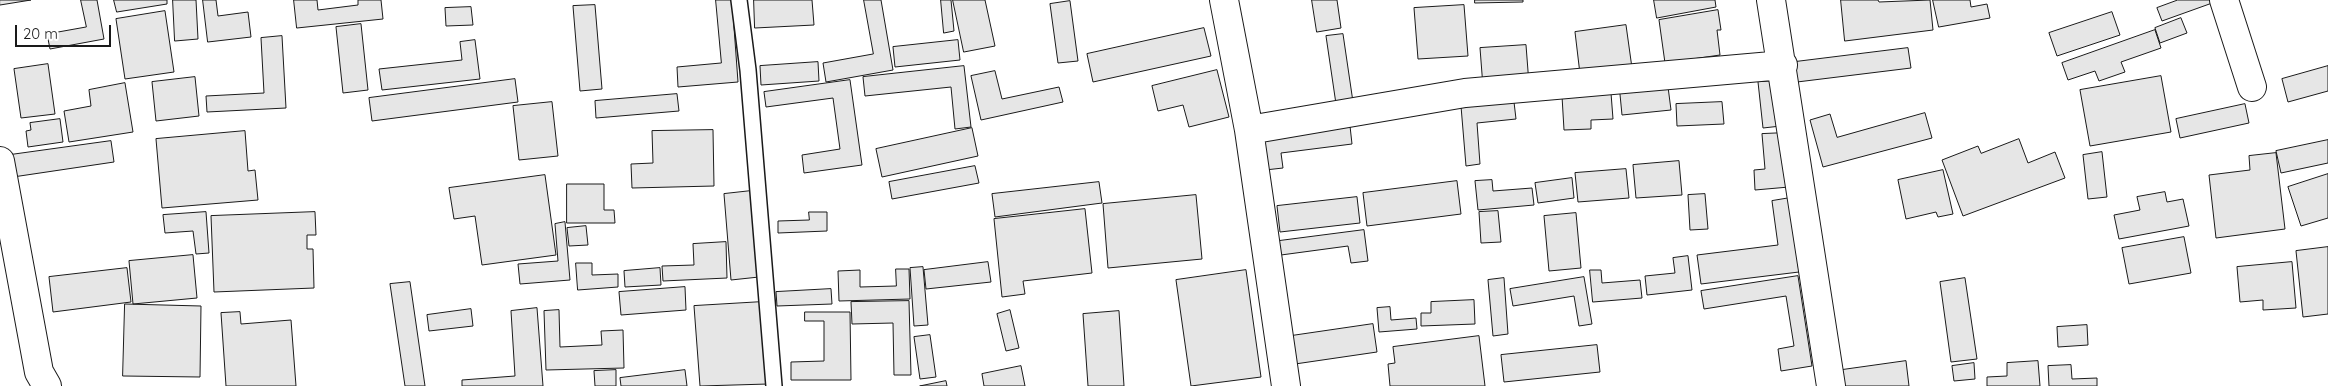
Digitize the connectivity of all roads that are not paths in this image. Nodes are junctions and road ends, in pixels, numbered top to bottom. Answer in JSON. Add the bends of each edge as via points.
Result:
{"nodes":[{"id":1,"x":739,"y":0,"type":"edge"},
{"id":2,"x":1224,"y":0,"type":"edge"},
{"id":3,"x":1771,"y":0,"type":"edge"},
{"id":4,"x":2224,"y":0,"type":"edge"},
{"id":5,"x":1783,"y":65,"type":"junction"},
{"id":6,"x":2252,"y":87,"type":"dead end"},
{"id":7,"x":1249,"y":130,"type":"junction"},
{"id":8,"x":0,"y":161,"type":"edge"},
{"id":9,"x":47,"y":386,"type":"edge"},
{"id":10,"x":774,"y":386,"type":"edge"},
{"id":11,"x":1286,"y":386,"type":"edge"},
{"id":12,"x":1831,"y":386,"type":"edge"}],
"edges":[{"from":1,"to":10,"type":"lane","via":[[748,70]]},
{"from":2,"to":7,"type":"street"},
{"from":3,"to":5,"type":"street"},
{"from":4,"to":6,"type":"street"},
{"from":5,"to":7,"type":"street","via":[[1464,94]]},
{"from":5,"to":12,"type":"street"},
{"from":7,"to":11,"type":"street"},
{"from":8,"to":9,"type":"street","via":[[39,372]]}]}
